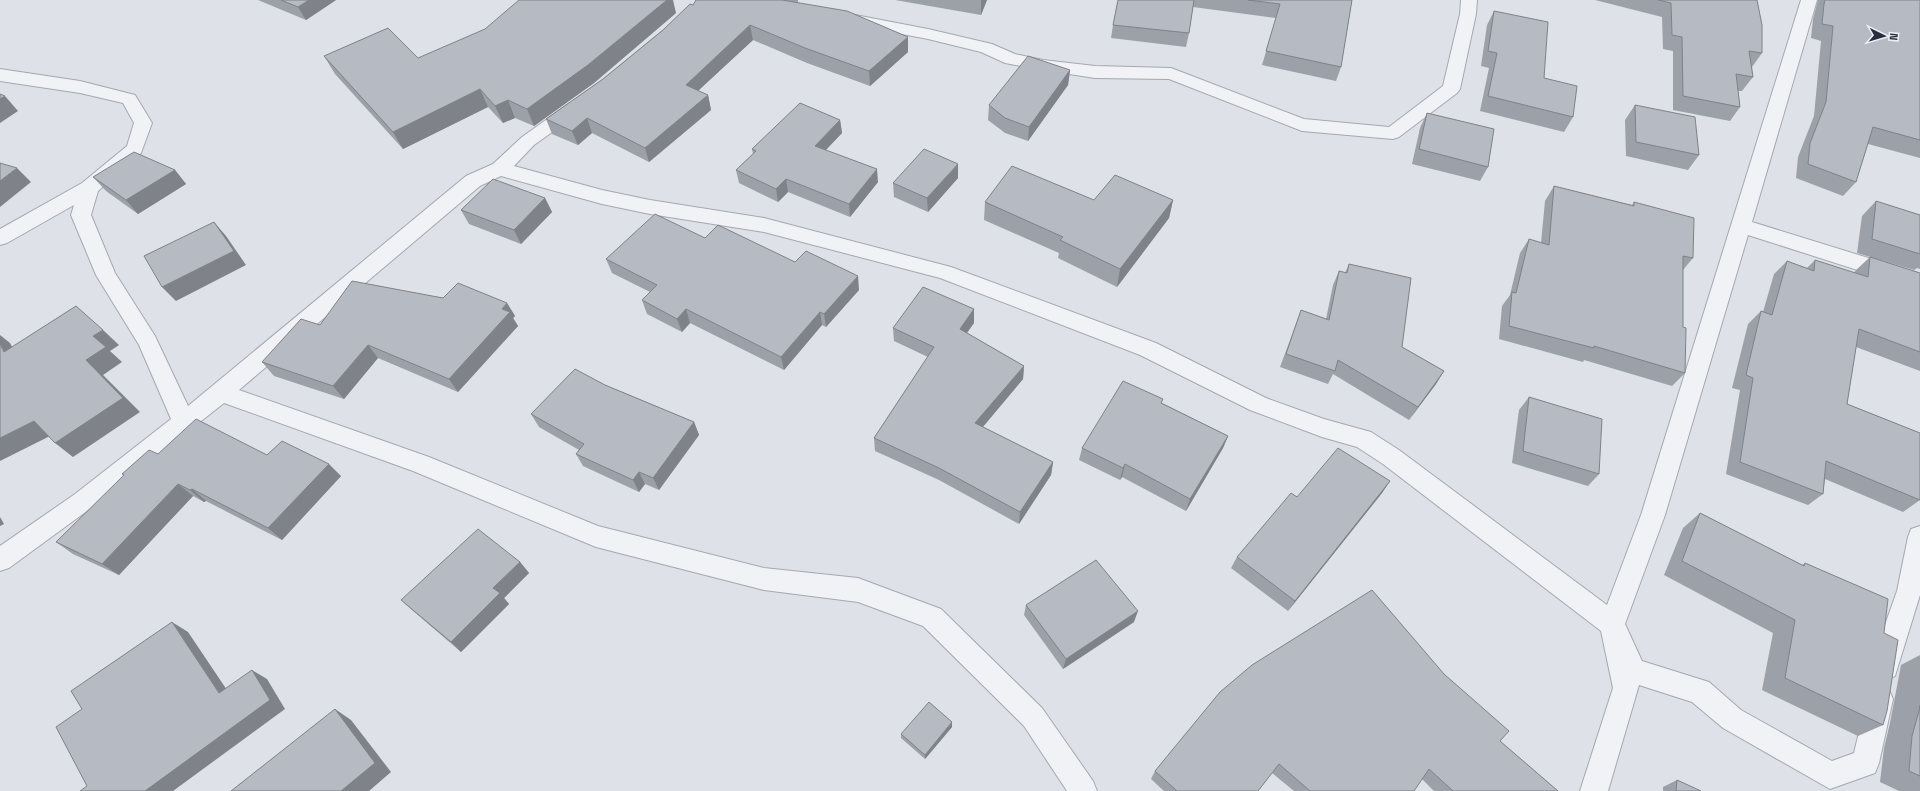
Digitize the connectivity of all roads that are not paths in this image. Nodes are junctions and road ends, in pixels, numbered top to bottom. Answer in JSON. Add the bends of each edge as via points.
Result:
{"nodes":[{"id":1,"x":1469,"y":0,"type":"edge"},
{"id":2,"x":1809,"y":0,"type":"edge"},
{"id":3,"x":834,"y":16,"type":"edge"},
{"id":4,"x":0,"y":75,"type":"edge"},
{"id":5,"x":589,"y":97,"type":"edge"},
{"id":6,"x":500,"y":169,"type":"junction"},
{"id":7,"x":89,"y":188,"type":"junction"},
{"id":8,"x":1742,"y":226,"type":"junction"},
{"id":9,"x":0,"y":238,"type":"edge"},
{"id":10,"x":1920,"y":282,"type":"edge"},
{"id":11,"x":221,"y":393,"type":"junction"},
{"id":12,"x":183,"y":421,"type":"junction"},
{"id":13,"x":1920,"y":537,"type":"edge"},
{"id":14,"x":0,"y":560,"type":"edge"},
{"id":15,"x":1612,"y":624,"type":"junction"},
{"id":16,"x":1083,"y":791,"type":"edge"},
{"id":17,"x":1594,"y":791,"type":"edge"}],
"edges":[{"from":1,"to":3,"type":"street","via":[[1451,89],[1393,132],[1302,125],[1171,74],[1095,72],[1043,65],[1011,59],[986,48],[928,34]]},
{"from":2,"to":8,"type":"street"},
{"from":4,"to":7,"type":"street","via":[[80,87],[129,99],[143,123],[135,148]]},
{"from":5,"to":6,"type":"street","via":[[528,141]]},
{"from":6,"to":11,"type":"street","via":[[473,181]]},
{"from":6,"to":15,"type":"street","via":[[602,197],[764,225],[944,272],[1148,349],[1258,404],[1322,428],[1363,439],[1391,457]]},
{"from":7,"to":9,"type":"street"},
{"from":7,"to":12,"type":"street","via":[[81,215],[106,275],[148,342]]},
{"from":8,"to":10,"type":"street"},
{"from":8,"to":15,"type":"street","via":[[1654,515]]},
{"from":11,"to":12,"type":"street"},
{"from":11,"to":16,"type":"street","via":[[420,464],[596,536],[764,579],[858,590],[932,617],[1033,717]]},
{"from":12,"to":14,"type":"street","via":[[83,501]]},
{"from":13,"to":15,"type":"street","via":[[1909,592],[1888,653],[1876,723],[1865,763],[1830,775],[1732,720],[1700,691],[1633,671]]},
{"from":15,"to":17,"type":"street","via":[[1626,688]]}]}
